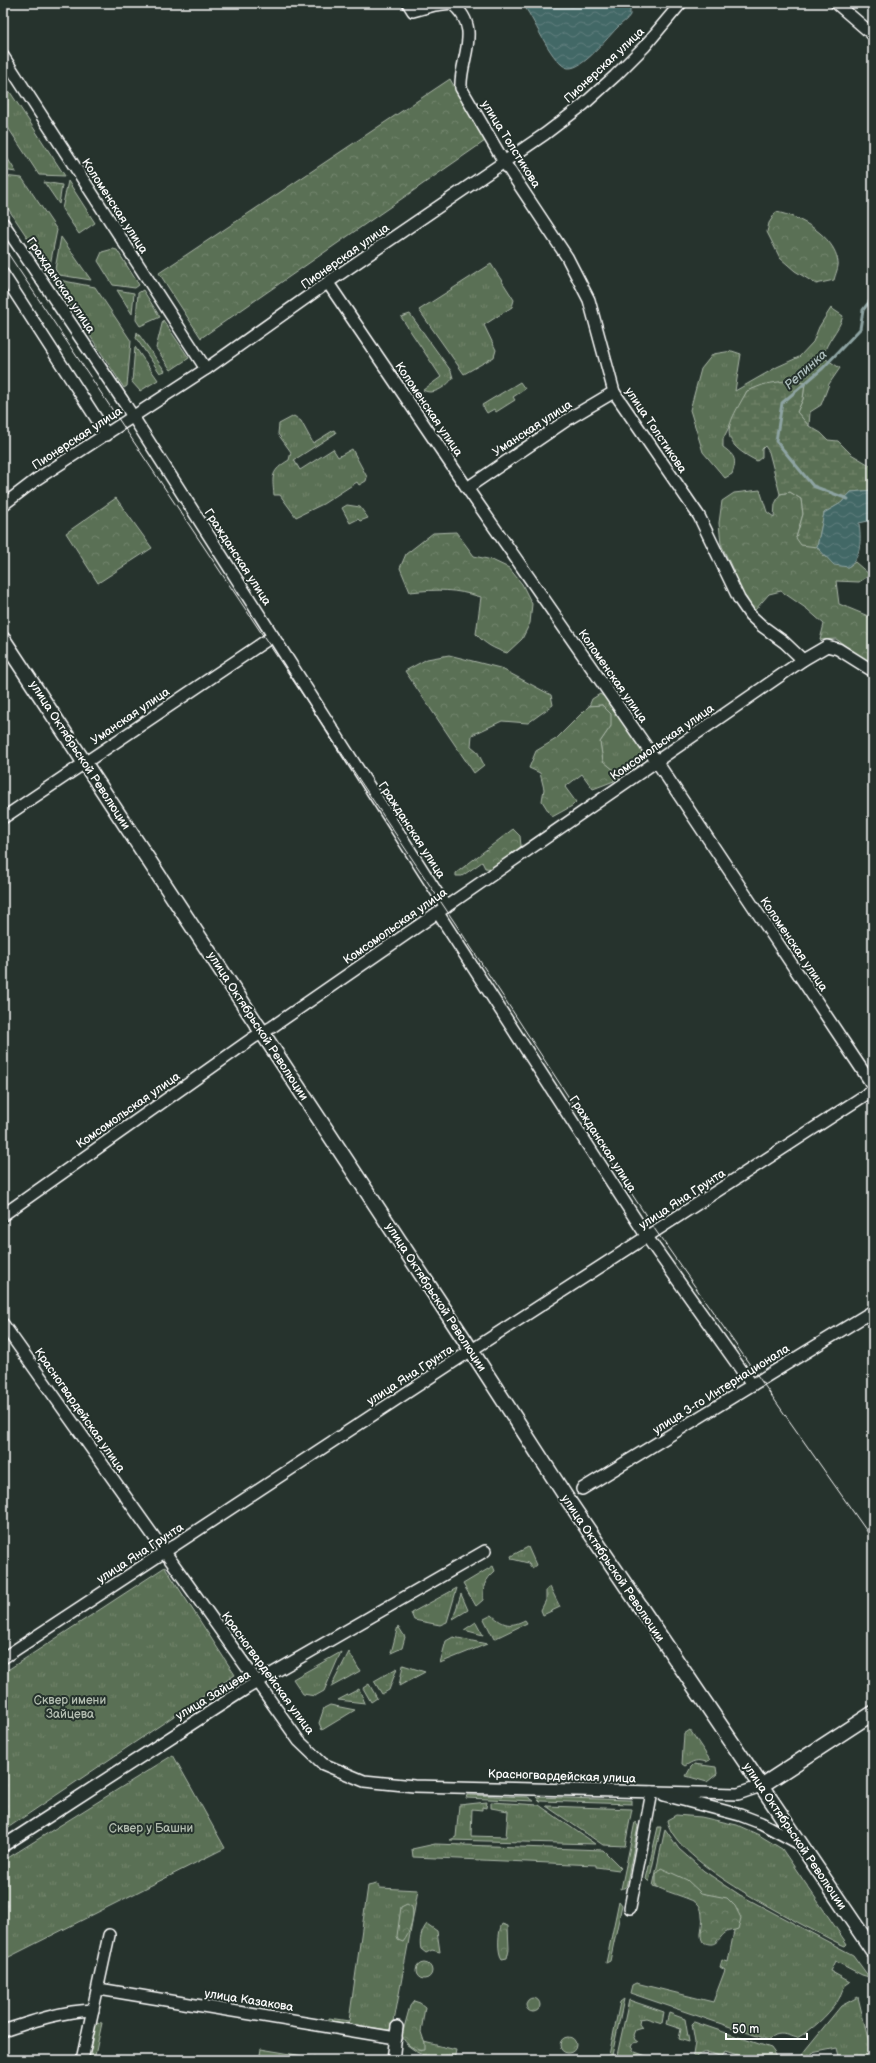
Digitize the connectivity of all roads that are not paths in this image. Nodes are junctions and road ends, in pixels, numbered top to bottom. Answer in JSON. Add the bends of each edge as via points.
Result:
{"nodes":[{"id":1,"x":408,"y":3,"type":"edge"},
{"id":2,"x":681,"y":3,"type":"edge"},
{"id":3,"x":836,"y":3,"type":"edge"},
{"id":4,"x":873,"y":35,"type":"edge"},
{"id":5,"x":3,"y":56,"type":"edge"},
{"id":6,"x":504,"y":162,"type":"junction"},
{"id":7,"x":3,"y":223,"type":"edge"},
{"id":8,"x":3,"y":274,"type":"edge"},
{"id":9,"x":328,"y":283,"type":"junction"},
{"id":10,"x":206,"y":369,"type":"junction"},
{"id":11,"x":614,"y":392,"type":"junction"},
{"id":12,"x":133,"y":417,"type":"junction"},
{"id":13,"x":107,"y":435,"type":"junction"},
{"id":14,"x":466,"y":488,"type":"junction"},
{"id":15,"x":3,"y":506,"type":"edge"},
{"id":16,"x":273,"y":636,"type":"junction"},
{"id":17,"x":3,"y":639,"type":"edge"},
{"id":18,"x":803,"y":660,"type":"junction"},
{"id":19,"x":873,"y":671,"type":"edge"},
{"id":20,"x":85,"y":762,"type":"junction"},
{"id":21,"x":657,"y":762,"type":"junction"},
{"id":22,"x":3,"y":818,"type":"edge"},
{"id":23,"x":442,"y":910,"type":"junction"},
{"id":24,"x":263,"y":1033,"type":"junction"},
{"id":25,"x":873,"y":1086,"type":"edge"},
{"id":26,"x":873,"y":1090,"type":"edge"},
{"id":27,"x":3,"y":1215,"type":"edge"},
{"id":28,"x":647,"y":1237,"type":"junction"},
{"id":29,"x":873,"y":1310,"type":"edge"},
{"id":30,"x":3,"y":1324,"type":"edge"},
{"id":31,"x":471,"y":1351,"type":"junction"},
{"id":32,"x":752,"y":1386,"type":"junction"},
{"id":33,"x":582,"y":1489,"type":"dead end"},
{"id":34,"x":485,"y":1551,"type":"dead end"},
{"id":35,"x":166,"y":1552,"type":"junction"},
{"id":36,"x":3,"y":1658,"type":"edge"},
{"id":37,"x":258,"y":1683,"type":"junction"},
{"id":38,"x":873,"y":1713,"type":"edge"},
{"id":39,"x":761,"y":1786,"type":"junction"},
{"id":40,"x":652,"y":1792,"type":"junction"},
{"id":41,"x":800,"y":1844,"type":"junction"},
{"id":42,"x":3,"y":1846,"type":"edge"},
{"id":43,"x":630,"y":1908,"type":"dead end"},
{"id":44,"x":109,"y":1935,"type":"dead end"},
{"id":45,"x":873,"y":1952,"type":"edge"},
{"id":46,"x":99,"y":1989,"type":"junction"},
{"id":47,"x":93,"y":2010,"type":"junction"},
{"id":48,"x":3,"y":2031,"type":"edge"},
{"id":49,"x":393,"y":2058,"type":"edge"},
{"id":50,"x":82,"y":2060,"type":"edge"},
{"id":51,"x":404,"y":2060,"type":"edge"}],
"edges":[{"from":1,"to":6,"type":"street","name":"улица Толстикова","via":[[413,11],[451,3],[464,18],[469,37],[460,75],[461,88]]},
{"from":2,"to":6,"type":"street","name":"Пионерская улица","via":[[645,46],[583,105]]},
{"from":3,"to":4,"type":"street"},
{"from":5,"to":10,"type":"street","name":"Коломенская улица"},
{"from":6,"to":9,"type":"street","name":"Пионерская улица"},
{"from":6,"to":11,"type":"street","name":"улица Толстикова","via":[[568,256],[589,300]]},
{"from":7,"to":12,"type":"street","name":"Гражданская улица"},
{"from":8,"to":13,"type":"street"},
{"from":9,"to":10,"type":"street","name":"Пионерская улица"},
{"from":9,"to":14,"type":"street","name":"Коломенская улица"},
{"from":10,"to":12,"type":"street","name":"Пионерская улица"},
{"from":11,"to":14,"type":"street","name":"Уманская улица","via":[[570,418]]},
{"from":11,"to":18,"type":"street","name":"улица Толстикова","via":[[699,516],[739,599],[750,615]]},
{"from":12,"to":13,"type":"street","name":"Пионерская улица"},
{"from":12,"to":16,"type":"street","name":"Гражданская улица"},
{"from":13,"to":15,"type":"street","name":"Пионерская улица","via":[[37,479]]},
{"from":14,"to":21,"type":"street","name":"Коломенская улица"},
{"from":16,"to":20,"type":"street","name":"Уманская улица"},
{"from":16,"to":23,"type":"street","name":"Гражданская улица"},
{"from":17,"to":20,"type":"main road","name":"улица Октябрьской Революции"},
{"from":18,"to":19,"type":"street","via":[[827,646],[838,649]]},
{"from":18,"to":21,"type":"street","name":"Комсомольская улица"},
{"from":20,"to":22,"type":"street","name":"Уманская улица"},
{"from":20,"to":24,"type":"main road","name":"улица Октябрьской Революции"},
{"from":21,"to":23,"type":"street","name":"Комсомольская улица"},
{"from":21,"to":25,"type":"street","name":"Коломенская улица"},
{"from":23,"to":24,"type":"street","name":"Комсомольская улица"},
{"from":23,"to":28,"type":"street","name":"Гражданская улица"},
{"from":24,"to":27,"type":"street","name":"Комсомольская улица"},
{"from":24,"to":31,"type":"main road","name":"улица Октябрьской Революции"},
{"from":26,"to":28,"type":"street","name":"улица Яна Грунта"},
{"from":28,"to":31,"type":"street","name":"улица Яна Грунта"},
{"from":28,"to":32,"type":"street","name":"Гражданская улица"},
{"from":29,"to":32,"type":"street","name":"улица 3-го Интернационала"},
{"from":30,"to":35,"type":"street","name":"Красногвардейская улица"},
{"from":31,"to":35,"type":"street","name":"улица Яна Грунта"},
{"from":31,"to":39,"type":"main road","name":"улица Октябрьской Революции"},
{"from":32,"to":33,"type":"street","name":"улица 3-го Интернационала"},
{"from":34,"to":37,"type":"street","name":"улица Зайцева"},
{"from":35,"to":36,"type":"street","name":"улица Яна Грунта"},
{"from":35,"to":37,"type":"street","name":"Красногвардейская улица"},
{"from":37,"to":40,"type":"street","name":"Красногвардейская улица","via":[[299,1741],[323,1764],[364,1781],[414,1786]]},
{"from":37,"to":42,"type":"street","name":"улица Зайцева","via":[[189,1724]]},
{"from":38,"to":39,"type":"main road"},
{"from":39,"to":40,"type":"street","via":[[738,1794]]},
{"from":39,"to":41,"type":"main road","name":"улица Октябрьской Революции"},
{"from":40,"to":41,"type":"street","via":[[740,1815]]},
{"from":40,"to":43,"type":"street"},
{"from":41,"to":45,"type":"main road","name":"улица Октябрьской Революции"},
{"from":44,"to":46,"type":"street"},
{"from":46,"to":47,"type":"street"},
{"from":46,"to":49,"type":"street","name":"улица Казакова","via":[[397,2032]]},
{"from":47,"to":48,"type":"street","via":[[78,2010],[38,2019]]},
{"from":47,"to":50,"type":"street"},
{"from":49,"to":51,"type":"street"}]}
